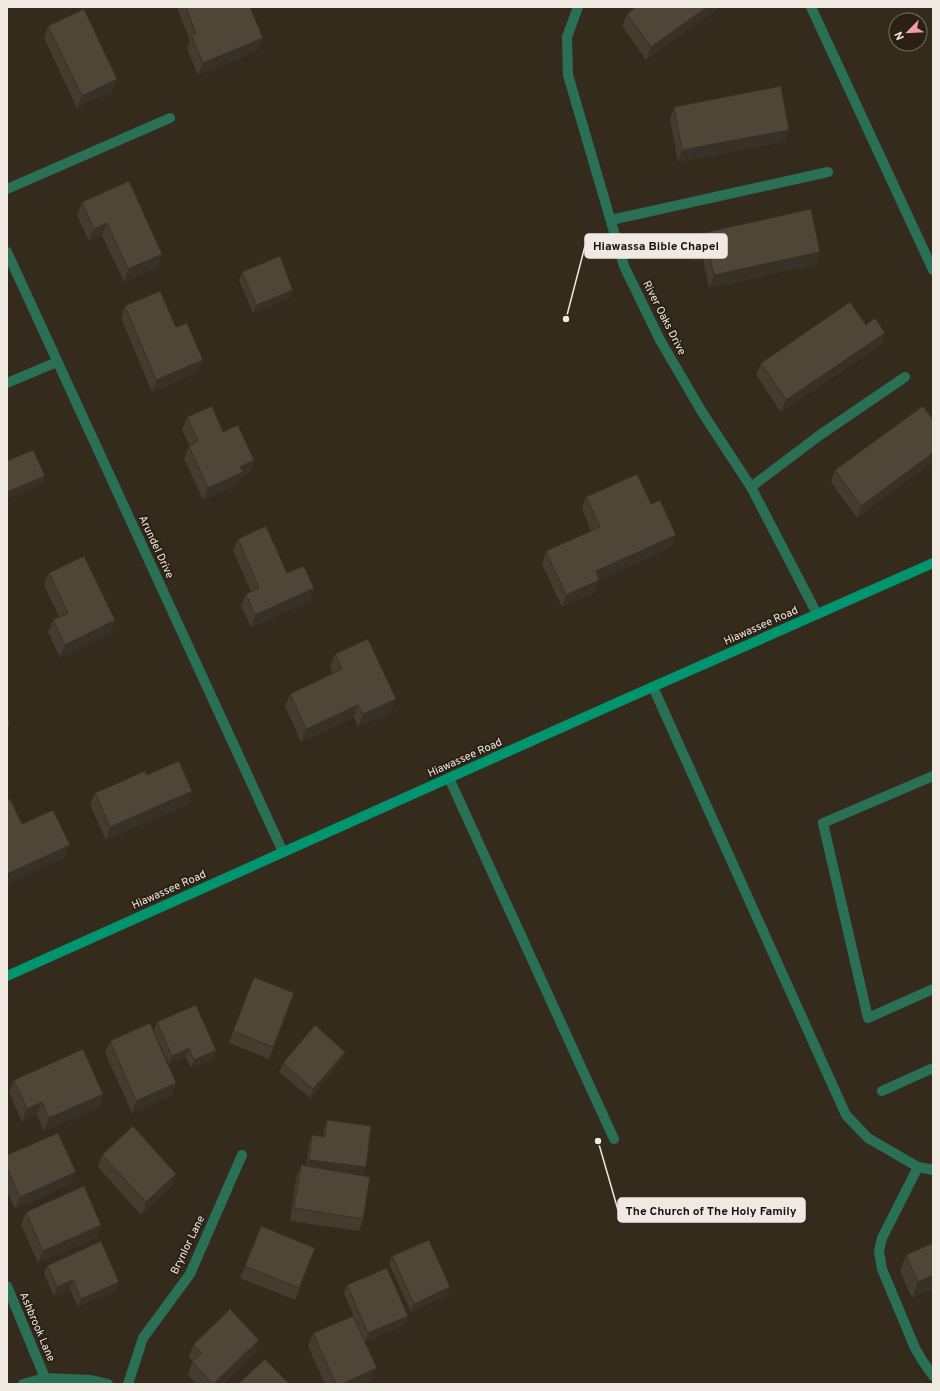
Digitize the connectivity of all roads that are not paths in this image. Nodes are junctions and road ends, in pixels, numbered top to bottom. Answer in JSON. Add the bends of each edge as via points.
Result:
{"nodes":[{"id":1,"x":578,"y":7,"type":"edge"},
{"id":2,"x":811,"y":7,"type":"edge"},
{"id":3,"x":170,"y":118,"type":"dead end"},
{"id":4,"x":828,"y":172,"type":"dead end"},
{"id":5,"x":7,"y":189,"type":"edge"},
{"id":6,"x":610,"y":220,"type":"junction"},
{"id":7,"x":7,"y":252,"type":"edge"},
{"id":8,"x":933,"y":270,"type":"edge"},
{"id":9,"x":57,"y":362,"type":"junction"},
{"id":10,"x":905,"y":378,"type":"dead end"},
{"id":11,"x":7,"y":383,"type":"edge"},
{"id":12,"x":751,"y":487,"type":"junction"},
{"id":13,"x":933,"y":564,"type":"edge"},
{"id":14,"x":817,"y":614,"type":"junction"},
{"id":15,"x":653,"y":687,"type":"junction"},
{"id":16,"x":933,"y":776,"type":"edge"},
{"id":17,"x":449,"y":778,"type":"junction"},
{"id":18,"x":283,"y":852,"type":"junction"},
{"id":19,"x":7,"y":976,"type":"edge"},
{"id":20,"x":933,"y":989,"type":"edge"},
{"id":21,"x":933,"y":1068,"type":"edge"},
{"id":22,"x":882,"y":1091,"type":"dead end"},
{"id":23,"x":614,"y":1139,"type":"dead end"},
{"id":24,"x":242,"y":1155,"type":"dead end"},
{"id":25,"x":918,"y":1167,"type":"junction"},
{"id":26,"x":933,"y":1170,"type":"edge"},
{"id":27,"x":7,"y":1286,"type":"edge"},
{"id":28,"x":933,"y":1376,"type":"edge"},
{"id":29,"x":45,"y":1378,"type":"junction"},
{"id":30,"x":23,"y":1384,"type":"edge"},
{"id":31,"x":108,"y":1384,"type":"edge"},
{"id":32,"x":128,"y":1384,"type":"edge"}],
"edges":[{"from":1,"to":6,"type":"street","name":"River Oaks Drive","via":[[567,37],[568,75]]},
{"from":2,"to":8,"type":"street"},
{"from":3,"to":5,"type":"street"},
{"from":4,"to":6,"type":"street"},
{"from":6,"to":12,"type":"street","name":"River Oaks Drive","via":[[624,266],[660,340],[702,412]]},
{"from":7,"to":9,"type":"street","name":"Arundel Drive"},
{"from":9,"to":11,"type":"street"},
{"from":9,"to":18,"type":"street","name":"Arundel Drive"},
{"from":10,"to":12,"type":"street"},
{"from":12,"to":14,"type":"street","name":"River Oaks Drive"},
{"from":13,"to":14,"type":"main road","name":"Hiawassee Road"},
{"from":14,"to":15,"type":"main road","name":"Hiawassee Road"},
{"from":15,"to":17,"type":"main road","name":"Hiawassee Road"},
{"from":15,"to":25,"type":"street","via":[[846,1115],[868,1138]]},
{"from":16,"to":20,"type":"street","via":[[823,823],[868,1018]]},
{"from":17,"to":18,"type":"main road","name":"Hiawassee Road"},
{"from":17,"to":23,"type":"street"},
{"from":18,"to":19,"type":"main road","name":"Hiawassee Road"},
{"from":21,"to":22,"type":"street"},
{"from":24,"to":32,"type":"street","name":"Brynlor Lane","via":[[190,1274],[143,1338]]},
{"from":25,"to":26,"type":"street"},
{"from":25,"to":28,"type":"street","via":[[882,1238],[879,1251],[882,1269],[915,1348]]},
{"from":27,"to":29,"type":"street","name":"Ashbrook Lane"},
{"from":29,"to":30,"type":"street"},
{"from":29,"to":31,"type":"street","via":[[91,1380]]}]}
